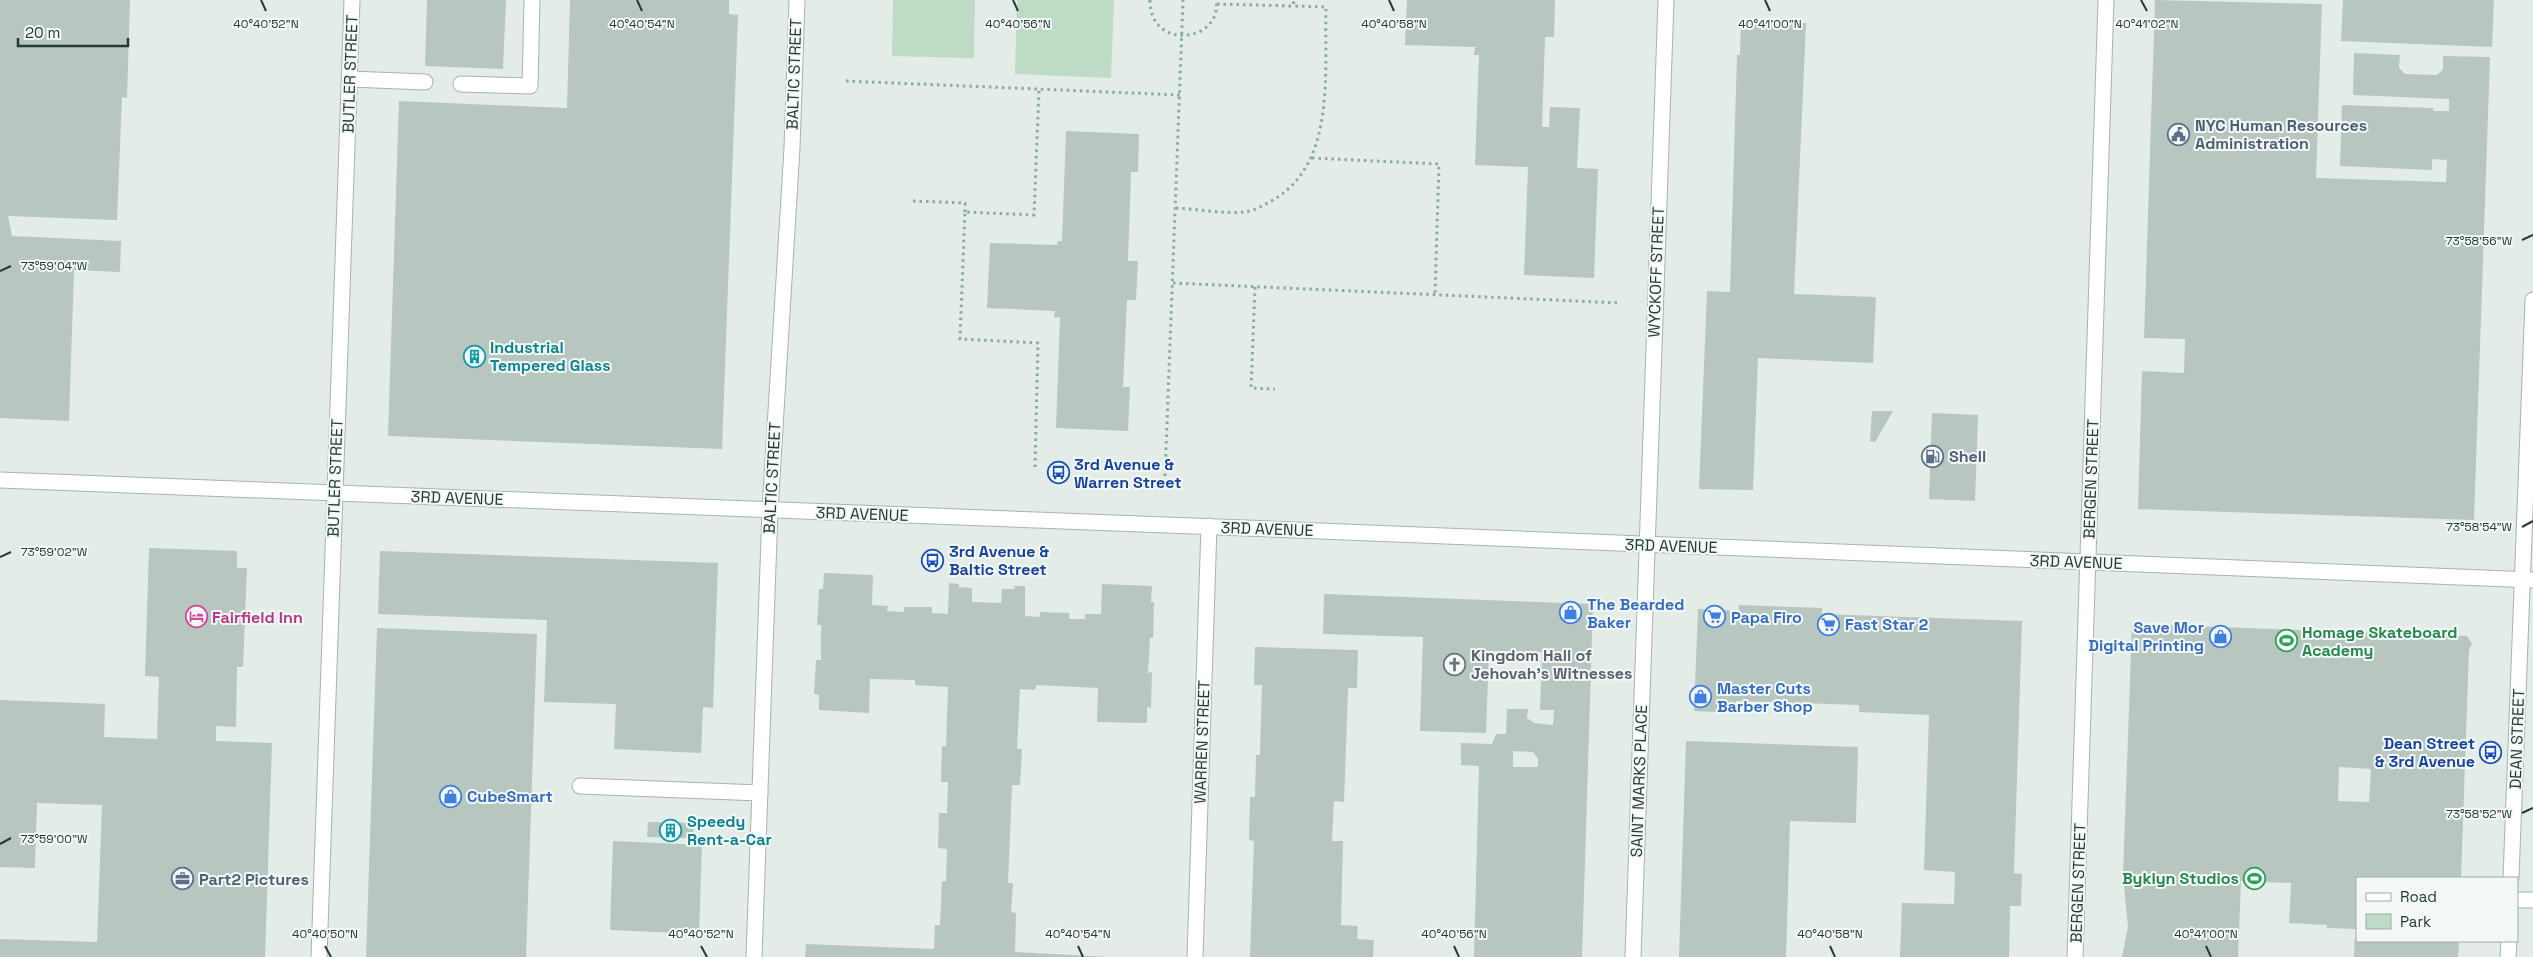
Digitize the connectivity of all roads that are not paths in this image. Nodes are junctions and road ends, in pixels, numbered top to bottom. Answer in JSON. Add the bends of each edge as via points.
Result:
{"nodes":[{"id":1,"x":352,"y":0,"type":"edge"},
{"id":2,"x":532,"y":0,"type":"edge"},
{"id":3,"x":797,"y":0,"type":"edge"},
{"id":4,"x":1666,"y":0,"type":"edge"},
{"id":5,"x":2106,"y":0,"type":"edge"},
{"id":6,"x":350,"y":79,"type":"junction"},
{"id":7,"x":425,"y":82,"type":"dead end"},
{"id":8,"x":461,"y":84,"type":"dead end"},
{"id":9,"x":2533,"y":300,"type":"edge"},
{"id":10,"x":0,"y":480,"type":"edge"},
{"id":11,"x":334,"y":493,"type":"junction"},
{"id":12,"x":770,"y":510,"type":"junction"},
{"id":13,"x":1209,"y":526,"type":"junction"},
{"id":14,"x":1647,"y":545,"type":"junction"},
{"id":15,"x":2089,"y":562,"type":"junction"},
{"id":16,"x":2528,"y":580,"type":"edge"},
{"id":17,"x":580,"y":786,"type":"dead end"},
{"id":18,"x":760,"y":793,"type":"junction"},
{"id":19,"x":2511,"y":877,"type":"edge"},
{"id":20,"x":2518,"y":900,"type":"edge"},
{"id":21,"x":2533,"y":900,"type":"edge"},
{"id":22,"x":2509,"y":942,"type":"edge"},
{"id":23,"x":318,"y":957,"type":"edge"},
{"id":24,"x":754,"y":957,"type":"edge"},
{"id":25,"x":1195,"y":957,"type":"edge"},
{"id":26,"x":1632,"y":957,"type":"edge"},
{"id":27,"x":2075,"y":957,"type":"edge"},
{"id":28,"x":2508,"y":957,"type":"edge"}],
"edges":[{"from":1,"to":6,"type":"street","name":"BUTLER STREET"},
{"from":2,"to":8,"type":"street","via":[[530,86]]},
{"from":3,"to":12,"type":"street","name":"BALTIC STREET","via":[[792,148]]},
{"from":4,"to":14,"type":"street","name":"WYCKOFF STREET"},
{"from":5,"to":15,"type":"street","name":"BERGEN STREET"},
{"from":6,"to":7,"type":"street"},
{"from":6,"to":11,"type":"street","name":"BUTLER STREET"},
{"from":9,"to":16,"type":"street","name":"DEAN STREET"},
{"from":10,"to":11,"type":"street","name":"3RD AVENUE"},
{"from":11,"to":12,"type":"street","name":"3RD AVENUE"},
{"from":11,"to":23,"type":"street","name":"BUTLER STREET"},
{"from":12,"to":13,"type":"street","name":"3RD AVENUE"},
{"from":12,"to":18,"type":"street","name":"BALTIC STREET"},
{"from":13,"to":14,"type":"street","name":"3RD AVENUE"},
{"from":13,"to":25,"type":"street","name":"WARREN STREET"},
{"from":14,"to":15,"type":"street","name":"3RD AVENUE"},
{"from":14,"to":26,"type":"street","name":"SAINT MARKS PLACE"},
{"from":15,"to":16,"type":"street","name":"3RD AVENUE"},
{"from":15,"to":27,"type":"street","name":"BERGEN STREET"},
{"from":16,"to":19,"type":"street","name":"DEAN STREET"},
{"from":17,"to":18,"type":"street"},
{"from":18,"to":24,"type":"street","name":"BALTIC STREET"},
{"from":20,"to":21,"type":"street"},
{"from":22,"to":28,"type":"street"}]}
